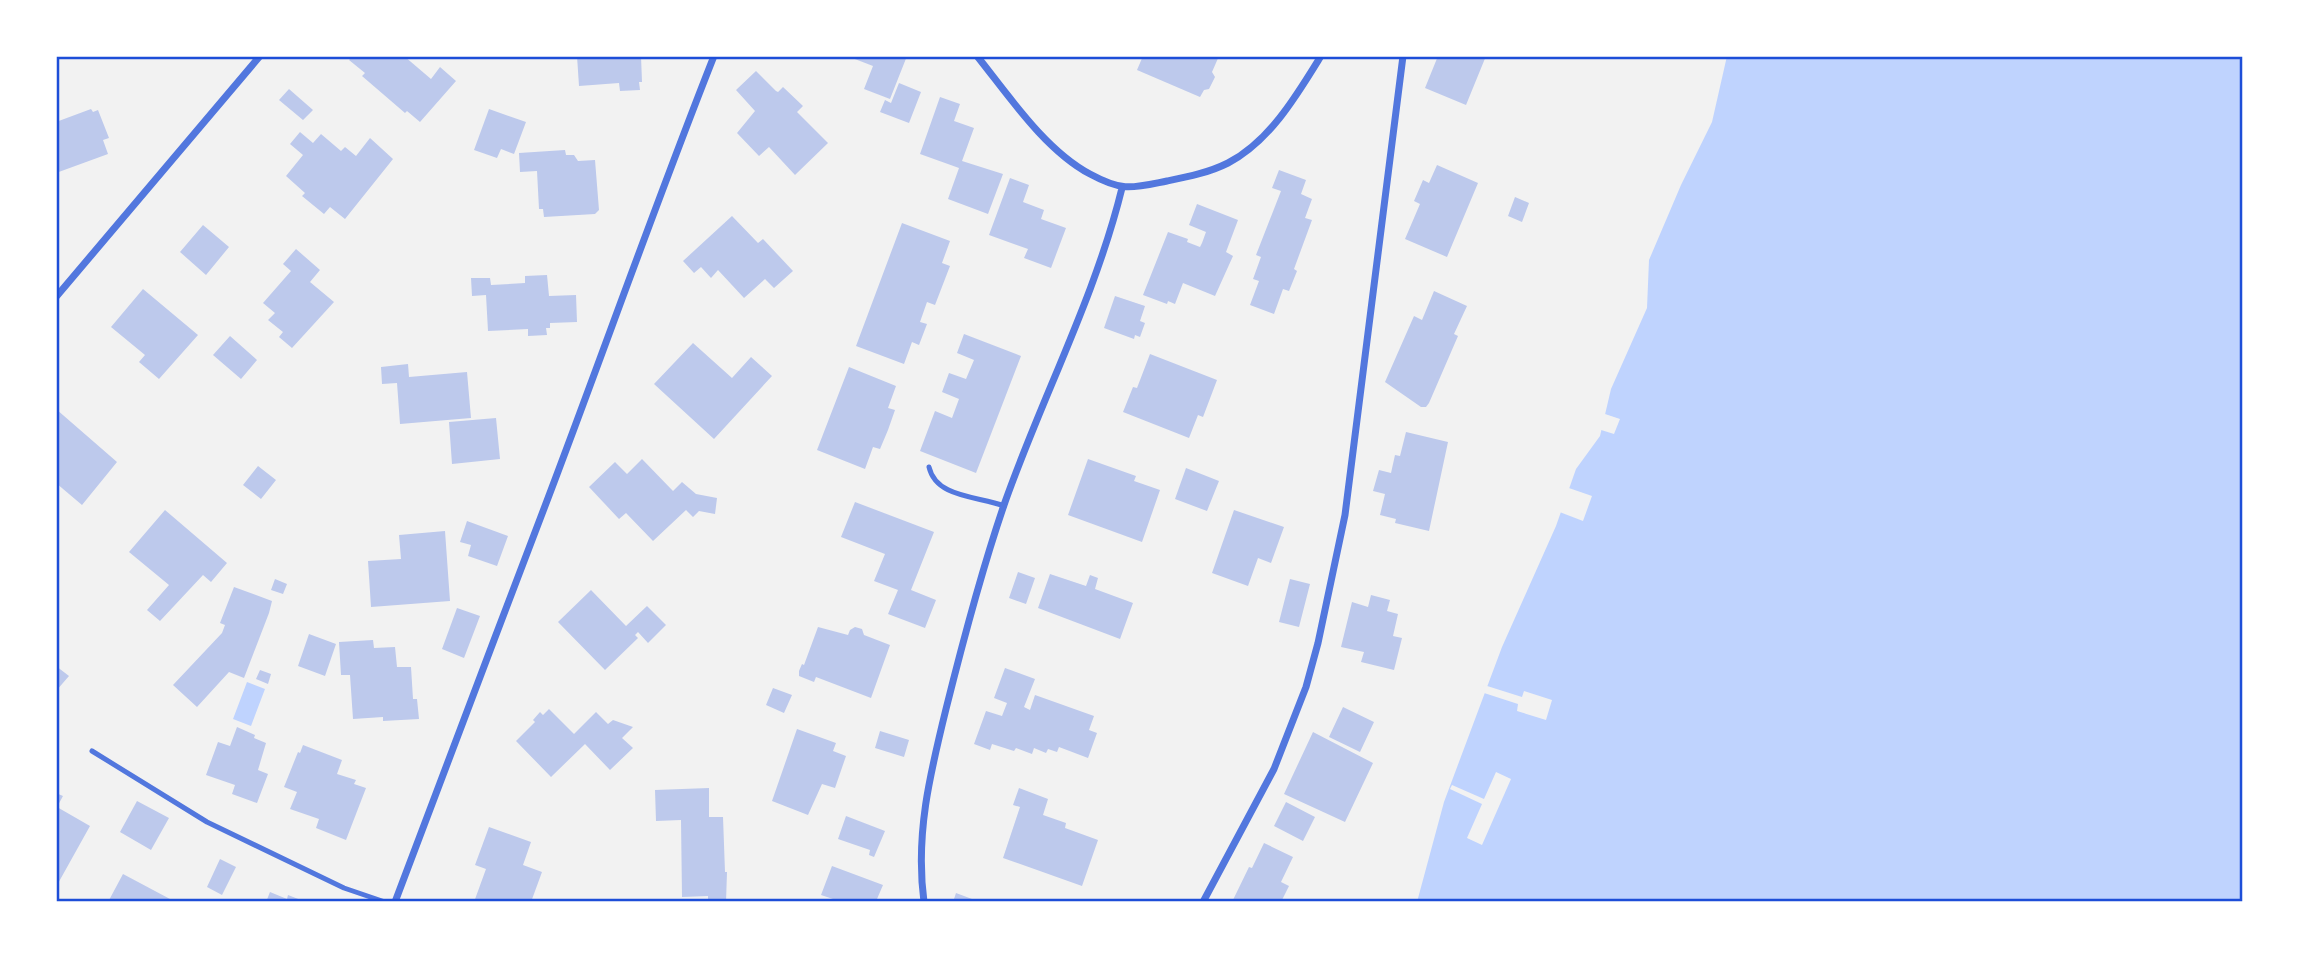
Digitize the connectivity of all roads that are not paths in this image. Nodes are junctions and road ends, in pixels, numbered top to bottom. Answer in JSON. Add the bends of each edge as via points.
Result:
{"nodes":[{"id":1,"x":260,"y":56,"type":"edge"},
{"id":2,"x":714,"y":56,"type":"edge"},
{"id":3,"x":977,"y":56,"type":"edge"},
{"id":4,"x":1321,"y":56,"type":"edge"},
{"id":5,"x":1403,"y":56,"type":"edge"},
{"id":6,"x":1122,"y":188,"type":"junction"},
{"id":7,"x":56,"y":297,"type":"edge"},
{"id":8,"x":929,"y":467,"type":"dead end"},
{"id":9,"x":1004,"y":506,"type":"junction"},
{"id":10,"x":92,"y":751,"type":"dead end"},
{"id":11,"x":385,"y":902,"type":"edge"},
{"id":12,"x":395,"y":902,"type":"edge"},
{"id":13,"x":924,"y":902,"type":"edge"},
{"id":14,"x":1203,"y":902,"type":"edge"}],
"edges":[{"from":1,"to":7,"type":"street"},
{"from":2,"to":12,"type":"street"},
{"from":3,"to":6,"type":"street","via":[[1045,138],[1089,173]]},
{"from":4,"to":6,"type":"street","via":[[1281,116],[1229,162],[1196,175]]},
{"from":5,"to":14,"type":"street","via":[[1345,515],[1318,643],[1274,769]]},
{"from":6,"to":9,"type":"street","via":[[1082,308]]},
{"from":8,"to":9,"type":"lane","via":[[943,488]]},
{"from":9,"to":13,"type":"street","via":[[960,653],[926,793],[921,843]]},
{"from":10,"to":11,"type":"lane","via":[[207,822],[344,888]]}]}
